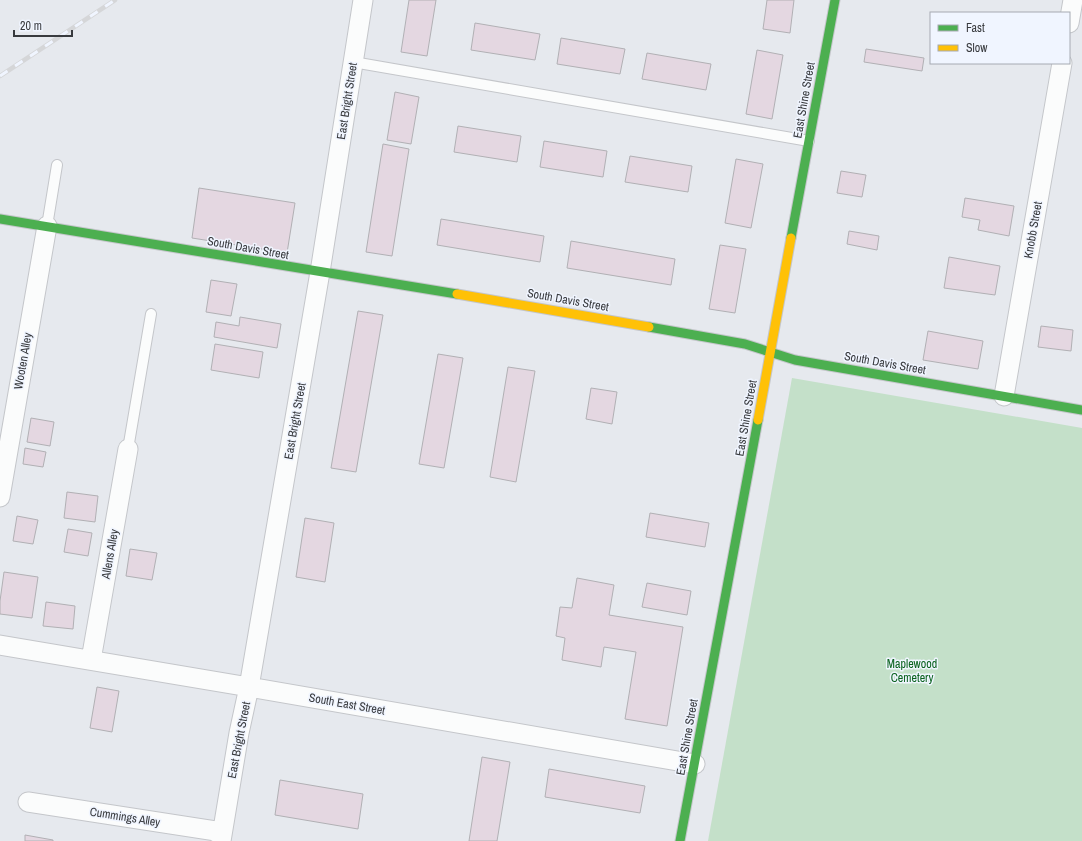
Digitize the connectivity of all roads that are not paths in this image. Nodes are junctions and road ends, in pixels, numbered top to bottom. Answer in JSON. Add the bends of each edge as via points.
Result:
{"nodes":[{"id":1,"x":363,"y":0,"type":"edge"},
{"id":2,"x":834,"y":0,"type":"edge"},
{"id":3,"x":1073,"y":0,"type":"edge"},
{"id":4,"x":1070,"y":17,"type":"edge"},
{"id":5,"x":353,"y":62,"type":"junction"},
{"id":6,"x":1062,"y":64,"type":"edge"},
{"id":7,"x":809,"y":141,"type":"junction"},
{"id":8,"x":57,"y":166,"type":"dead end"},
{"id":9,"x":0,"y":219,"type":"edge"},
{"id":10,"x":47,"y":226,"type":"junction"},
{"id":11,"x":320,"y":272,"type":"junction"},
{"id":12,"x":151,"y":314,"type":"dead end"},
{"id":13,"x":770,"y":352,"type":"junction"},
{"id":14,"x":1004,"y":396,"type":"junction"},
{"id":15,"x":1082,"y":410,"type":"edge"},
{"id":16,"x":128,"y":449,"type":"joint"},
{"id":17,"x":0,"y":497,"type":"edge"},
{"id":18,"x":0,"y":645,"type":"edge"},
{"id":19,"x":91,"y":660,"type":"junction"},
{"id":20,"x":249,"y":687,"type":"junction"},
{"id":21,"x":695,"y":764,"type":"junction"},
{"id":22,"x":28,"y":802,"type":"dead end"},
{"id":23,"x":221,"y":836,"type":"edge"},
{"id":24,"x":680,"y":841,"type":"edge"}],
"edges":[{"from":1,"to":5,"type":"street","name":"East Bright Street"},
{"from":2,"to":7,"type":"street","name":"East Shine Street"},
{"from":3,"to":4,"type":"street"},
{"from":5,"to":7,"type":"lane"},
{"from":5,"to":11,"type":"street","name":"East Bright Street"},
{"from":6,"to":14,"type":"street","name":"Knobb Street"},
{"from":7,"to":13,"type":"street","name":"East Shine Street"},
{"from":8,"to":10,"type":"lane"},
{"from":9,"to":10,"type":"street","name":"South Davis Street"},
{"from":10,"to":11,"type":"street","name":"South Davis Street"},
{"from":10,"to":17,"type":"street","name":"Wooten Alley"},
{"from":11,"to":13,"type":"street","name":"South Davis Street","via":[[745,344]]},
{"from":11,"to":20,"type":"street","name":"East Bright Street"},
{"from":12,"to":16,"type":"lane"},
{"from":13,"to":14,"type":"street","name":"South Davis Street","via":[[795,360]]},
{"from":13,"to":21,"type":"street","name":"East Shine Street"},
{"from":14,"to":15,"type":"street","name":"South Davis Street"},
{"from":16,"to":19,"type":"street","name":"Allens Alley"},
{"from":18,"to":19,"type":"street","name":"South East Street"},
{"from":19,"to":20,"type":"street","name":"South East Street"},
{"from":20,"to":21,"type":"street","name":"South East Street"},
{"from":20,"to":23,"type":"street","name":"East Bright Street"},
{"from":21,"to":24,"type":"street","name":"East Shine Street"},
{"from":22,"to":23,"type":"street","name":"Cummings Alley"}]}
